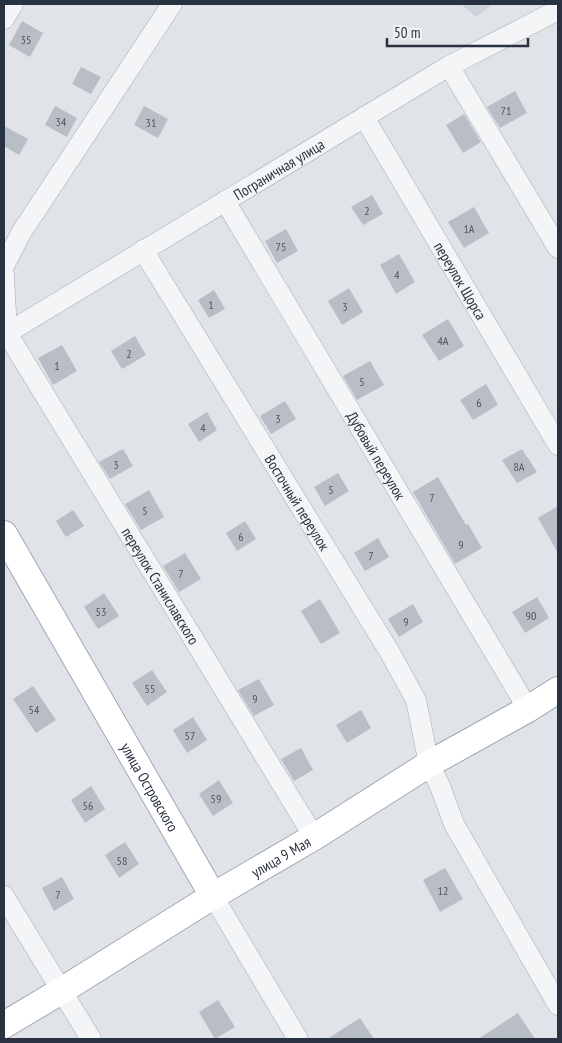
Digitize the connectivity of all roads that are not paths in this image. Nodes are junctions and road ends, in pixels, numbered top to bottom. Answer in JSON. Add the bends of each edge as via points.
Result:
{"nodes":[{"id":1,"x":13,"y":4,"type":"edge"},
{"id":2,"x":172,"y":4,"type":"edge"},
{"id":3,"x":558,"y":10,"type":"edge"},
{"id":4,"x":4,"y":19,"type":"edge"},
{"id":5,"x":448,"y":66,"type":"junction"},
{"id":6,"x":364,"y":117,"type":"junction"},
{"id":7,"x":225,"y":201,"type":"junction"},
{"id":8,"x":558,"y":248,"type":"edge"},
{"id":9,"x":143,"y":250,"type":"junction"},
{"id":10,"x":4,"y":266,"type":"edge"},
{"id":11,"x":4,"y":275,"type":"edge"},
{"id":12,"x":6,"y":334,"type":"edge"},
{"id":13,"x":558,"y":445,"type":"edge"},
{"id":14,"x":4,"y":534,"type":"edge"},
{"id":15,"x":558,"y":690,"type":"edge"},
{"id":16,"x":528,"y":709,"type":"junction"},
{"id":17,"x":429,"y":764,"type":"junction"},
{"id":18,"x":314,"y":838,"type":"junction"},
{"id":19,"x":4,"y":896,"type":"edge"},
{"id":20,"x":213,"y":896,"type":"junction"},
{"id":21,"x":62,"y":991,"type":"junction"},
{"id":22,"x":558,"y":1005,"type":"edge"},
{"id":23,"x":4,"y":1025,"type":"edge"},
{"id":24,"x":90,"y":1039,"type":"edge"},
{"id":25,"x":298,"y":1039,"type":"edge"}],
"edges":[{"from":1,"to":4,"type":"street"},
{"from":2,"to":10,"type":"street","via":[[21,233]]},
{"from":3,"to":5,"type":"street","name":"Пограничная улица"},
{"from":5,"to":6,"type":"street","name":"Пограничная улица"},
{"from":5,"to":8,"type":"street"},
{"from":6,"to":7,"type":"street","name":"Пограничная улица"},
{"from":6,"to":13,"type":"street","name":"переулок Щорса"},
{"from":7,"to":9,"type":"street","name":"Пограничная улица"},
{"from":7,"to":16,"type":"street","name":"Дубовый переулок"},
{"from":9,"to":12,"type":"street","name":"Пограничная улица"},
{"from":9,"to":17,"type":"street","name":"Восточный переулок","via":[[389,651],[416,700]]},
{"from":11,"to":12,"type":"street"},
{"from":12,"to":18,"type":"street","name":"переулок Станиславского"},
{"from":14,"to":20,"type":"main road","name":"улица Островского"},
{"from":15,"to":16,"type":"main road","name":"улица 9 Мая"},
{"from":16,"to":17,"type":"main road","name":"улица 9 Мая"},
{"from":17,"to":18,"type":"main road","name":"улица 9 Мая"},
{"from":17,"to":22,"type":"street","name":"Восточный переулок","via":[[454,824]]},
{"from":18,"to":20,"type":"main road","name":"улица 9 Мая"},
{"from":19,"to":21,"type":"street"},
{"from":20,"to":21,"type":"main road","name":"улица 9 Мая"},
{"from":20,"to":25,"type":"street","name":"улица Островского"},
{"from":21,"to":23,"type":"main road","name":"улица 9 Мая"},
{"from":21,"to":24,"type":"street"}]}
